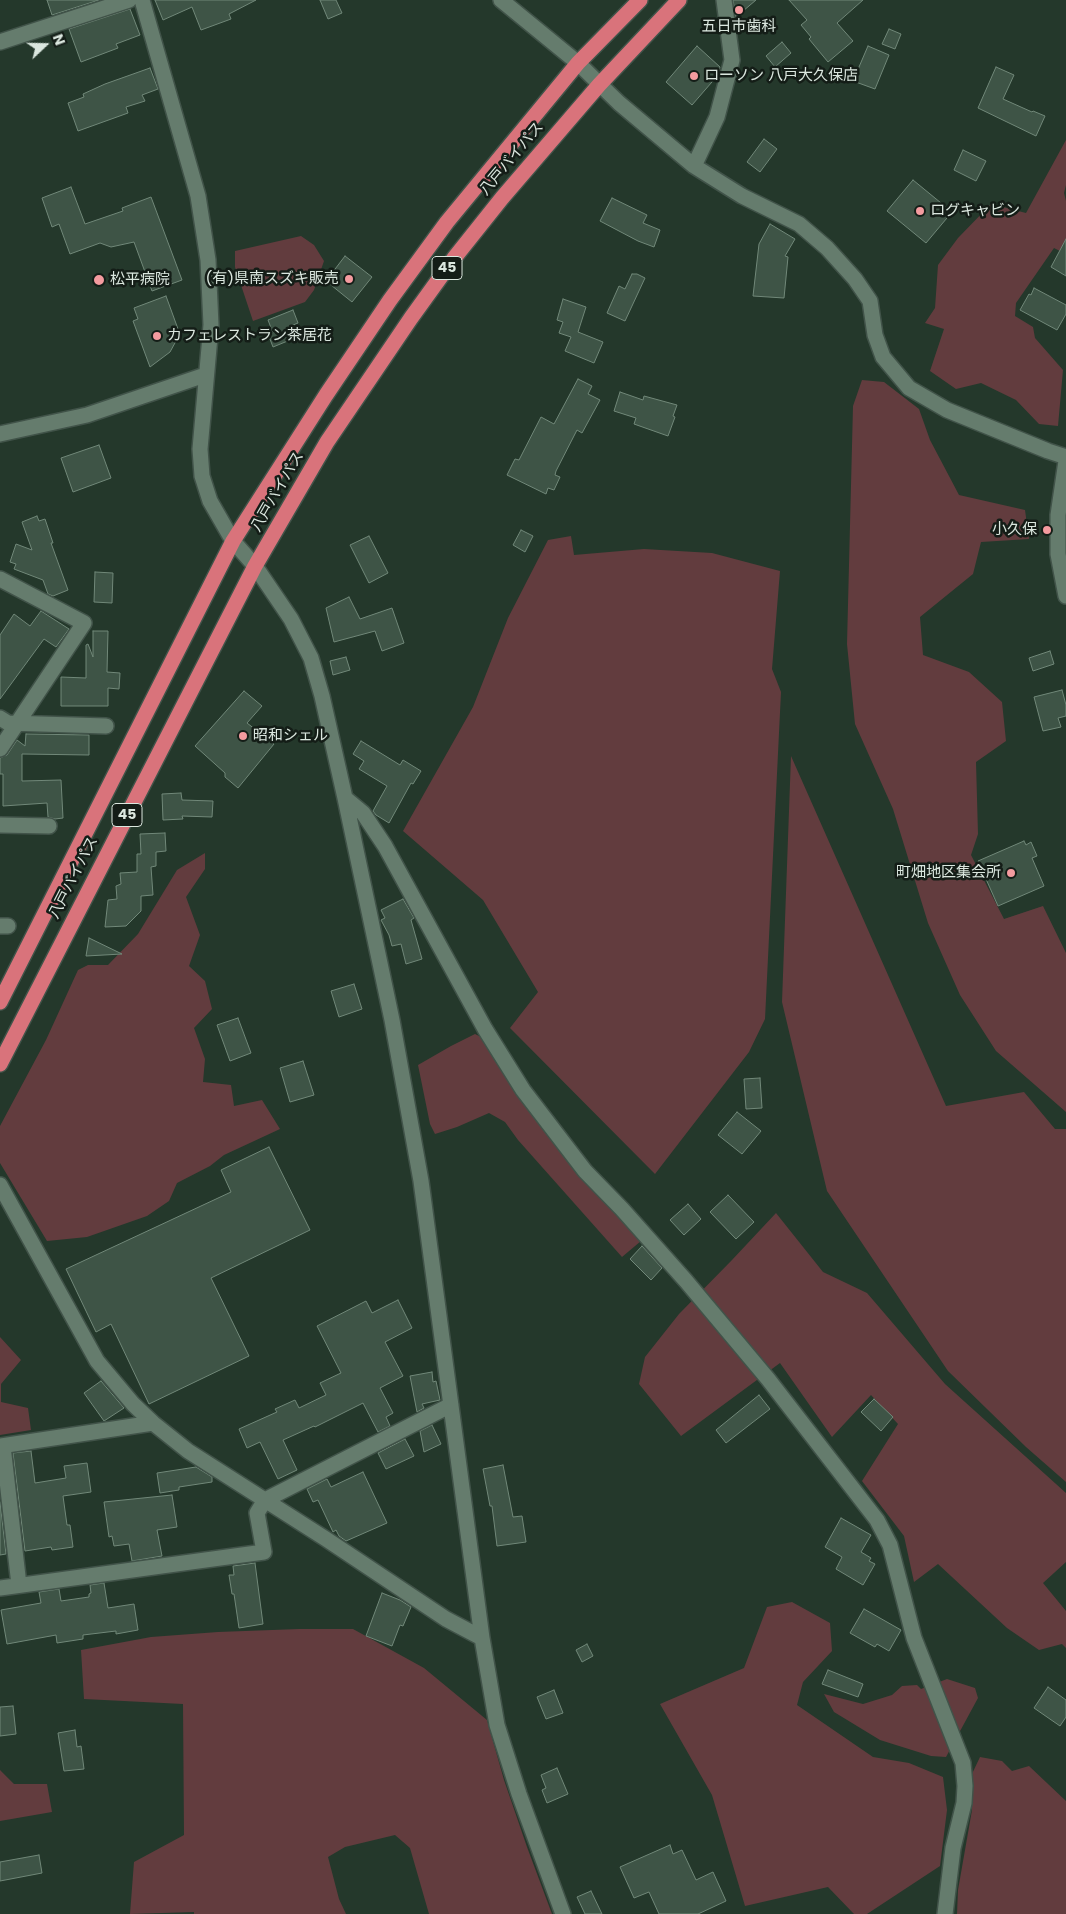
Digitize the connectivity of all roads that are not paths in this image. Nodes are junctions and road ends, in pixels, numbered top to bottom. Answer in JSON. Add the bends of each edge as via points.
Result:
{"nodes":[{"id":1,"x":129,"y":0,"type":"edge"},
{"id":2,"x":142,"y":0,"type":"edge"},
{"id":3,"x":500,"y":0,"type":"edge"},
{"id":4,"x":640,"y":0,"type":"edge"},
{"id":5,"x":679,"y":0,"type":"edge"},
{"id":6,"x":724,"y":0,"type":"edge"},
{"id":7,"x":0,"y":42,"type":"edge"},
{"id":8,"x":578,"y":63,"type":"junction"},
{"id":9,"x":599,"y":84,"type":"junction"},
{"id":10,"x":694,"y":166,"type":"junction"},
{"id":11,"x":205,"y":375,"type":"junction"},
{"id":12,"x":0,"y":434,"type":"edge"},
{"id":13,"x":1066,"y":457,"type":"edge"},
{"id":14,"x":1066,"y":461,"type":"edge"},
{"id":15,"x":233,"y":541,"type":"junction"},
{"id":16,"x":255,"y":566,"type":"junction"},
{"id":17,"x":0,"y":579,"type":"edge"},
{"id":18,"x":1066,"y":596,"type":"edge"},
{"id":19,"x":0,"y":718,"type":"edge"},
{"id":20,"x":17,"y":724,"type":"junction"},
{"id":21,"x":106,"y":726,"type":"dead end"},
{"id":22,"x":0,"y":749,"type":"edge"},
{"id":23,"x":346,"y":798,"type":"junction"},
{"id":24,"x":0,"y":825,"type":"edge"},
{"id":25,"x":49,"y":826,"type":"dead end"},
{"id":26,"x":0,"y":1002,"type":"edge"},
{"id":27,"x":0,"y":1064,"type":"edge"},
{"id":28,"x":0,"y":1184,"type":"edge"},
{"id":29,"x":451,"y":1405,"type":"junction"},
{"id":30,"x":153,"y":1423,"type":"junction"},
{"id":31,"x":2,"y":1446,"type":"edge"},
{"id":32,"x":264,"y":1500,"type":"junction"},
{"id":33,"x":19,"y":1585,"type":"junction"},
{"id":34,"x":0,"y":1588,"type":"edge"},
{"id":35,"x":482,"y":1638,"type":"junction"},
{"id":36,"x":563,"y":1914,"type":"edge"},
{"id":37,"x":945,"y":1914,"type":"edge"}],
"edges":[{"from":1,"to":7,"type":"street"},
{"from":2,"to":11,"type":"street","via":[[198,196],[209,269],[211,325]]},
{"from":3,"to":8,"type":"street"},
{"from":4,"to":8,"type":"highway","name":"八戸バイパス","number":"45"},
{"from":5,"to":9,"type":"highway","name":"八戸バイパス","number":"45"},
{"from":6,"to":10,"type":"street","via":[[732,60],[717,117]]},
{"from":8,"to":9,"type":"street"},
{"from":8,"to":15,"type":"highway","name":"八戸バイパス","number":"45","via":[[447,222],[390,300]]},
{"from":9,"to":10,"type":"street"},
{"from":9,"to":16,"type":"highway","name":"八戸バイパス","number":"45","via":[[502,198],[411,318],[328,442]]},
{"from":10,"to":13,"type":"street","via":[[742,196],[799,224],[827,248],[870,301],[875,335],[883,357],[909,388],[947,410]]},
{"from":11,"to":12,"type":"street","via":[[87,415]]},
{"from":11,"to":15,"type":"street","via":[[200,449],[202,476],[210,501]]},
{"from":14,"to":18,"type":"street","via":[[1058,554]]},
{"from":15,"to":16,"type":"street"},
{"from":15,"to":26,"type":"highway","name":"八戸バイパス","number":"45"},
{"from":16,"to":23,"type":"street","via":[[291,619],[311,658]]},
{"from":16,"to":27,"type":"highway","name":"八戸バイパス","number":"45"},
{"from":17,"to":20,"type":"street","via":[[84,622]]},
{"from":19,"to":20,"type":"street"},
{"from":20,"to":21,"type":"street"},
{"from":20,"to":22,"type":"street"},
{"from":23,"to":29,"type":"street","via":[[421,1181]]},
{"from":23,"to":37,"type":"street","via":[[364,813],[385,846],[485,1029],[523,1090],[586,1171],[680,1274],[762,1372],[877,1520],[890,1545],[914,1638],[963,1763],[964,1803],[953,1848]]},
{"from":24,"to":25,"type":"street"},
{"from":28,"to":30,"type":"street","via":[[98,1361]]},
{"from":29,"to":32,"type":"street"},
{"from":29,"to":35,"type":"street"},
{"from":30,"to":31,"type":"street"},
{"from":30,"to":32,"type":"street","via":[[188,1451]]},
{"from":31,"to":33,"type":"street"},
{"from":32,"to":33,"type":"street","via":[[258,1513],[264,1552]]},
{"from":32,"to":35,"type":"street","via":[[446,1619]]},
{"from":33,"to":34,"type":"street"},
{"from":35,"to":36,"type":"street","via":[[497,1725]]}]}
